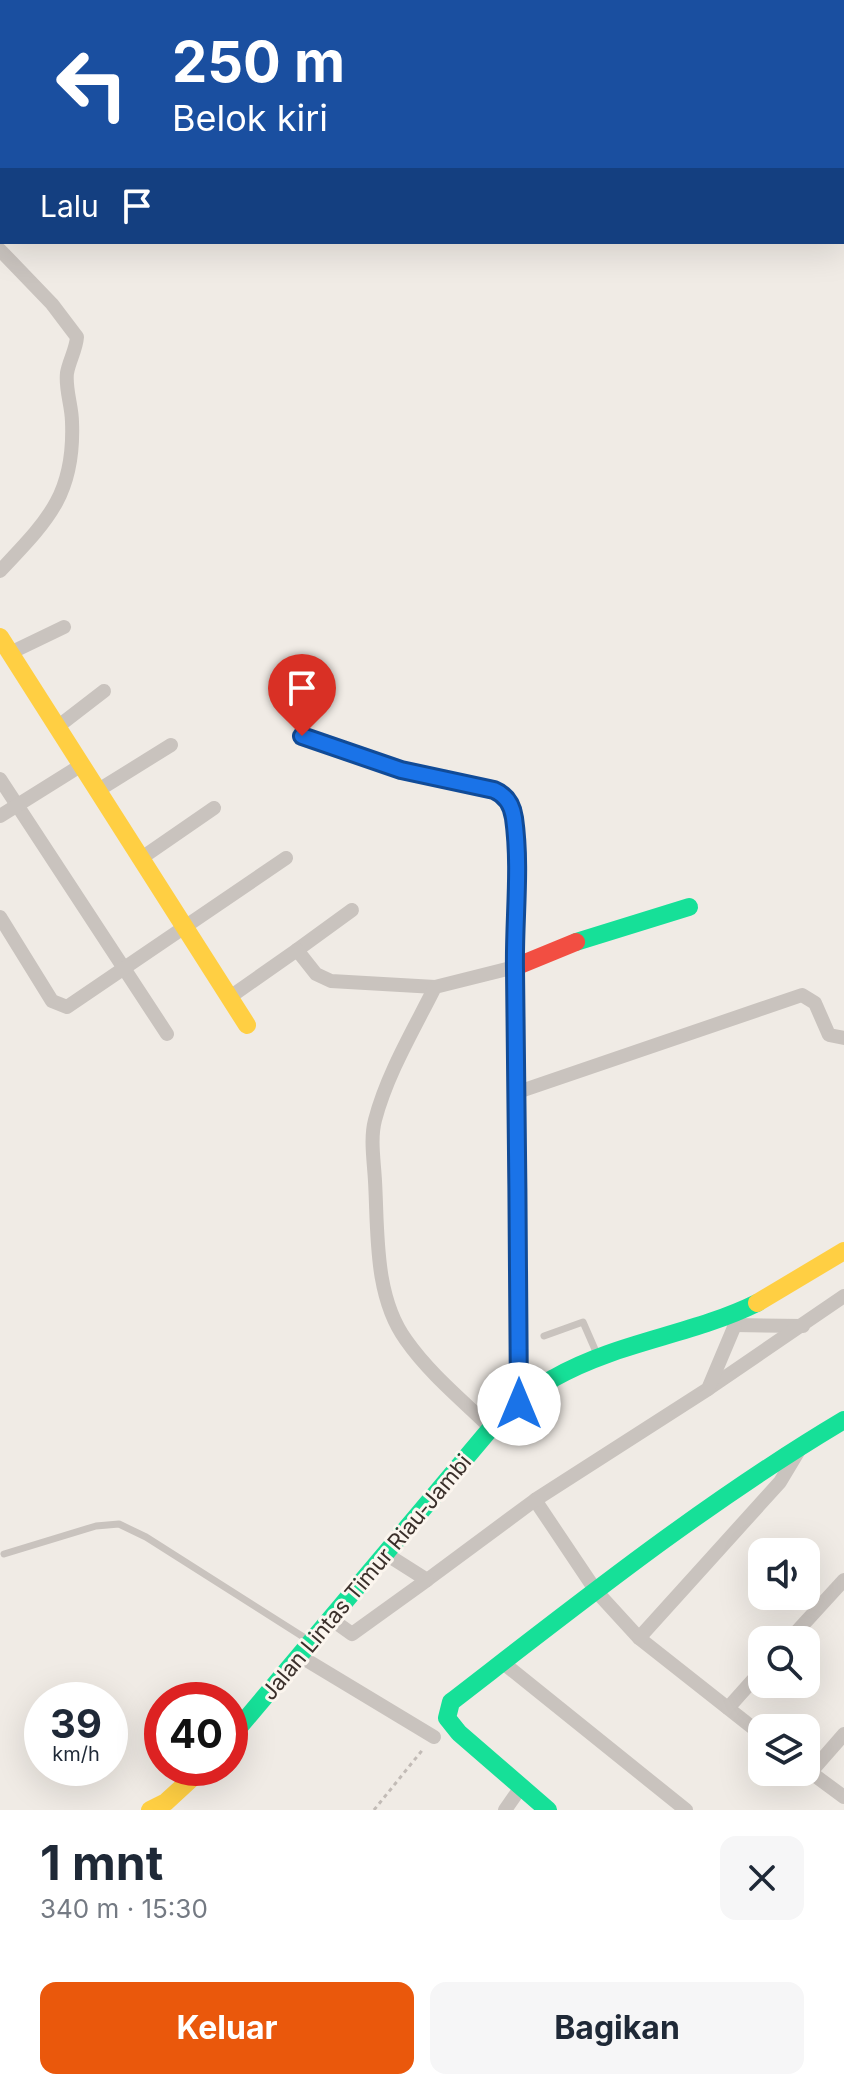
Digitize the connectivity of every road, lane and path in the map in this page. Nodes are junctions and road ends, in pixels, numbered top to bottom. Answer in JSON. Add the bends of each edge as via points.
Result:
{"nodes":[{"id":1,"x":0,"y":250,"type":"edge"},
{"id":2,"x":0,"y":571,"type":"edge"},
{"id":3,"x":64,"y":627,"type":"dead end"},
{"id":4,"x":0,"y":637,"type":"edge"},
{"id":5,"x":10,"y":653,"type":"junction"},
{"id":6,"x":104,"y":691,"type":"dead end"},
{"id":7,"x":56,"y":728,"type":"junction"},
{"id":8,"x":302,"y":736,"type":"dead end"},
{"id":9,"x":171,"y":745,"type":"dead end"},
{"id":10,"x":80,"y":766,"type":"junction"},
{"id":11,"x":0,"y":779,"type":"edge"},
{"id":12,"x":97,"y":791,"type":"junction"},
{"id":13,"x":17,"y":805,"type":"junction"},
{"id":14,"x":214,"y":808,"type":"dead end"},
{"id":15,"x":0,"y":816,"type":"edge"},
{"id":16,"x":143,"y":857,"type":"junction"},
{"id":17,"x":286,"y":858,"type":"dead end"},
{"id":18,"x":689,"y":907,"type":"dead end"},
{"id":19,"x":352,"y":910,"type":"dead end"},
{"id":20,"x":0,"y":917,"type":"edge"},
{"id":21,"x":188,"y":924,"type":"junction"},
{"id":22,"x":297,"y":950,"type":"junction"},
{"id":23,"x":515,"y":967,"type":"junction"},
{"id":24,"x":124,"y":969,"type":"junction"},
{"id":25,"x":435,"y":987,"type":"junction"},
{"id":26,"x":230,"y":997,"type":"junction"},
{"id":27,"x":247,"y":1025,"type":"dead end"},
{"id":28,"x":167,"y":1034,"type":"dead end"},
{"id":29,"x":844,"y":1038,"type":"edge"},
{"id":30,"x":515,"y":1093,"type":"junction"},
{"id":31,"x":844,"y":1251,"type":"edge"},
{"id":32,"x":844,"y":1296,"type":"edge"},
{"id":33,"x":732,"y":1320,"type":"junction"},
{"id":34,"x":803,"y":1326,"type":"junction"},
{"id":35,"x":544,"y":1336,"type":"dead end"},
{"id":36,"x":598,"y":1356,"type":"junction"},
{"id":37,"x":708,"y":1389,"type":"junction"},
{"id":38,"x":519,"y":1404,"type":"junction"},
{"id":39,"x":844,"y":1420,"type":"edge"},
{"id":40,"x":491,"y":1428,"type":"junction"},
{"id":41,"x":802,"y":1445,"type":"junction"},
{"id":42,"x":535,"y":1500,"type":"junction"},
{"id":43,"x":4,"y":1554,"type":"dead end"},
{"id":44,"x":386,"y":1554,"type":"junction"},
{"id":45,"x":427,"y":1580,"type":"junction"},
{"id":46,"x":844,"y":1580,"type":"edge"},
{"id":47,"x":596,"y":1591,"type":"junction"},
{"id":48,"x":331,"y":1619,"type":"junction"},
{"id":49,"x":802,"y":1626,"type":"edge"},
{"id":50,"x":639,"y":1638,"type":"junction"},
{"id":51,"x":304,"y":1649,"type":"junction"},
{"id":52,"x":502,"y":1662,"type":"junction"},
{"id":53,"x":748,"y":1686,"type":"edge"},
{"id":54,"x":728,"y":1708,"type":"junction"},
{"id":55,"x":248,"y":1716,"type":"edge"},
{"id":56,"x":748,"y":1724,"type":"edge"},
{"id":57,"x":844,"y":1734,"type":"edge"},
{"id":58,"x":434,"y":1737,"type":"joint"},
{"id":59,"x":820,"y":1759,"type":"edge"},
{"id":60,"x":820,"y":1780,"type":"edge"},
{"id":61,"x":183,"y":1786,"type":"edge"},
{"id":62,"x":521,"y":1787,"type":"junction"},
{"id":63,"x":844,"y":1799,"type":"edge"},
{"id":64,"x":160,"y":1807,"type":"edge"},
{"id":65,"x":374,"y":1810,"type":"edge"},
{"id":66,"x":505,"y":1810,"type":"edge"},
{"id":67,"x":548,"y":1810,"type":"edge"},
{"id":68,"x":686,"y":1810,"type":"edge"},
{"id":69,"x":837,"y":1810,"type":"edge"}],
"edges":[{"from":1,"to":2,"type":"street","via":[[68,321],[77,343],[67,371],[72,419],[67,483],[41,527]]},
{"from":3,"to":5,"type":"street"},
{"from":4,"to":5,"type":"main road"},
{"from":5,"to":7,"type":"main road"},
{"from":6,"to":7,"type":"street"},
{"from":7,"to":10,"type":"main road"},
{"from":8,"to":23,"type":"lane","via":[[401,770],[504,794],[514,816]]},
{"from":9,"to":12,"type":"street"},
{"from":10,"to":12,"type":"main road"},
{"from":10,"to":13,"type":"street"},
{"from":11,"to":13,"type":"street"},
{"from":12,"to":16,"type":"main road"},
{"from":13,"to":15,"type":"street"},
{"from":13,"to":24,"type":"street"},
{"from":14,"to":16,"type":"street"},
{"from":16,"to":21,"type":"main road"},
{"from":17,"to":21,"type":"street"},
{"from":18,"to":23,"type":"main road","via":[[575,942]]},
{"from":19,"to":22,"type":"street"},
{"from":20,"to":24,"type":"street","via":[[58,1006],[74,1004]]},
{"from":21,"to":24,"type":"street"},
{"from":21,"to":26,"type":"main road"},
{"from":22,"to":25,"type":"street","via":[[316,974],[331,981]]},
{"from":22,"to":26,"type":"street"},
{"from":23,"to":25,"type":"street"},
{"from":23,"to":30,"type":"main road"},
{"from":24,"to":28,"type":"street"},
{"from":25,"to":40,"type":"street","via":[[374,1122],[384,1289],[404,1339]]},
{"from":26,"to":27,"type":"main road"},
{"from":29,"to":30,"type":"street","via":[[829,1035],[815,1003],[802,995]]},
{"from":30,"to":38,"type":"main road"},
{"from":31,"to":33,"type":"main road","name":"Jalan Lintas Timur Riau-Jambi"},
{"from":32,"to":34,"type":"street"},
{"from":33,"to":34,"type":"street"},
{"from":33,"to":36,"type":"main road","name":"Jalan Lintas Timur Riau-Jambi"},
{"from":33,"to":37,"type":"street"},
{"from":34,"to":37,"type":"street"},
{"from":35,"to":36,"type":"lane","via":[[583,1322]]},
{"from":36,"to":38,"type":"main road","name":"Jalan Lintas Timur Riau-Jambi","via":[[551,1379]]},
{"from":37,"to":42,"type":"street"},
{"from":38,"to":40,"type":"main road","name":"Jalan Lintas Timur Riau-Jambi"},
{"from":39,"to":41,"type":"main road"},
{"from":40,"to":44,"type":"main road","name":"Jalan Lintas Timur Riau-Jambi"},
{"from":41,"to":47,"type":"main road"},
{"from":41,"to":50,"type":"street","via":[[780,1482]]},
{"from":42,"to":45,"type":"street"},
{"from":42,"to":47,"type":"street"},
{"from":43,"to":51,"type":"lane","via":[[119,1524],[146,1537]]},
{"from":44,"to":45,"type":"street"},
{"from":44,"to":48,"type":"main road","name":"Jalan Lintas Timur Riau-Jambi"},
{"from":45,"to":48,"type":"street","via":[[352,1634]]},
{"from":46,"to":49,"type":"street"},
{"from":47,"to":50,"type":"street"},
{"from":47,"to":52,"type":"main road"},
{"from":48,"to":51,"type":"main road","name":"Jalan Lintas Timur Riau-Jambi"},
{"from":50,"to":54,"type":"street"},
{"from":51,"to":55,"type":"main road","name":"Jalan Lintas Timur Riau-Jambi"},
{"from":51,"to":58,"type":"street"},
{"from":52,"to":62,"type":"main road","via":[[451,1702],[447,1718]]},
{"from":52,"to":68,"type":"street"},
{"from":53,"to":54,"type":"street"},
{"from":54,"to":56,"type":"street"},
{"from":57,"to":59,"type":"street"},
{"from":58,"to":65,"type":"path"},
{"from":60,"to":63,"type":"street"},
{"from":61,"to":64,"type":"main road"},
{"from":62,"to":66,"type":"street"},
{"from":62,"to":67,"type":"main road"},
{"from":63,"to":69,"type":"street"}]}
